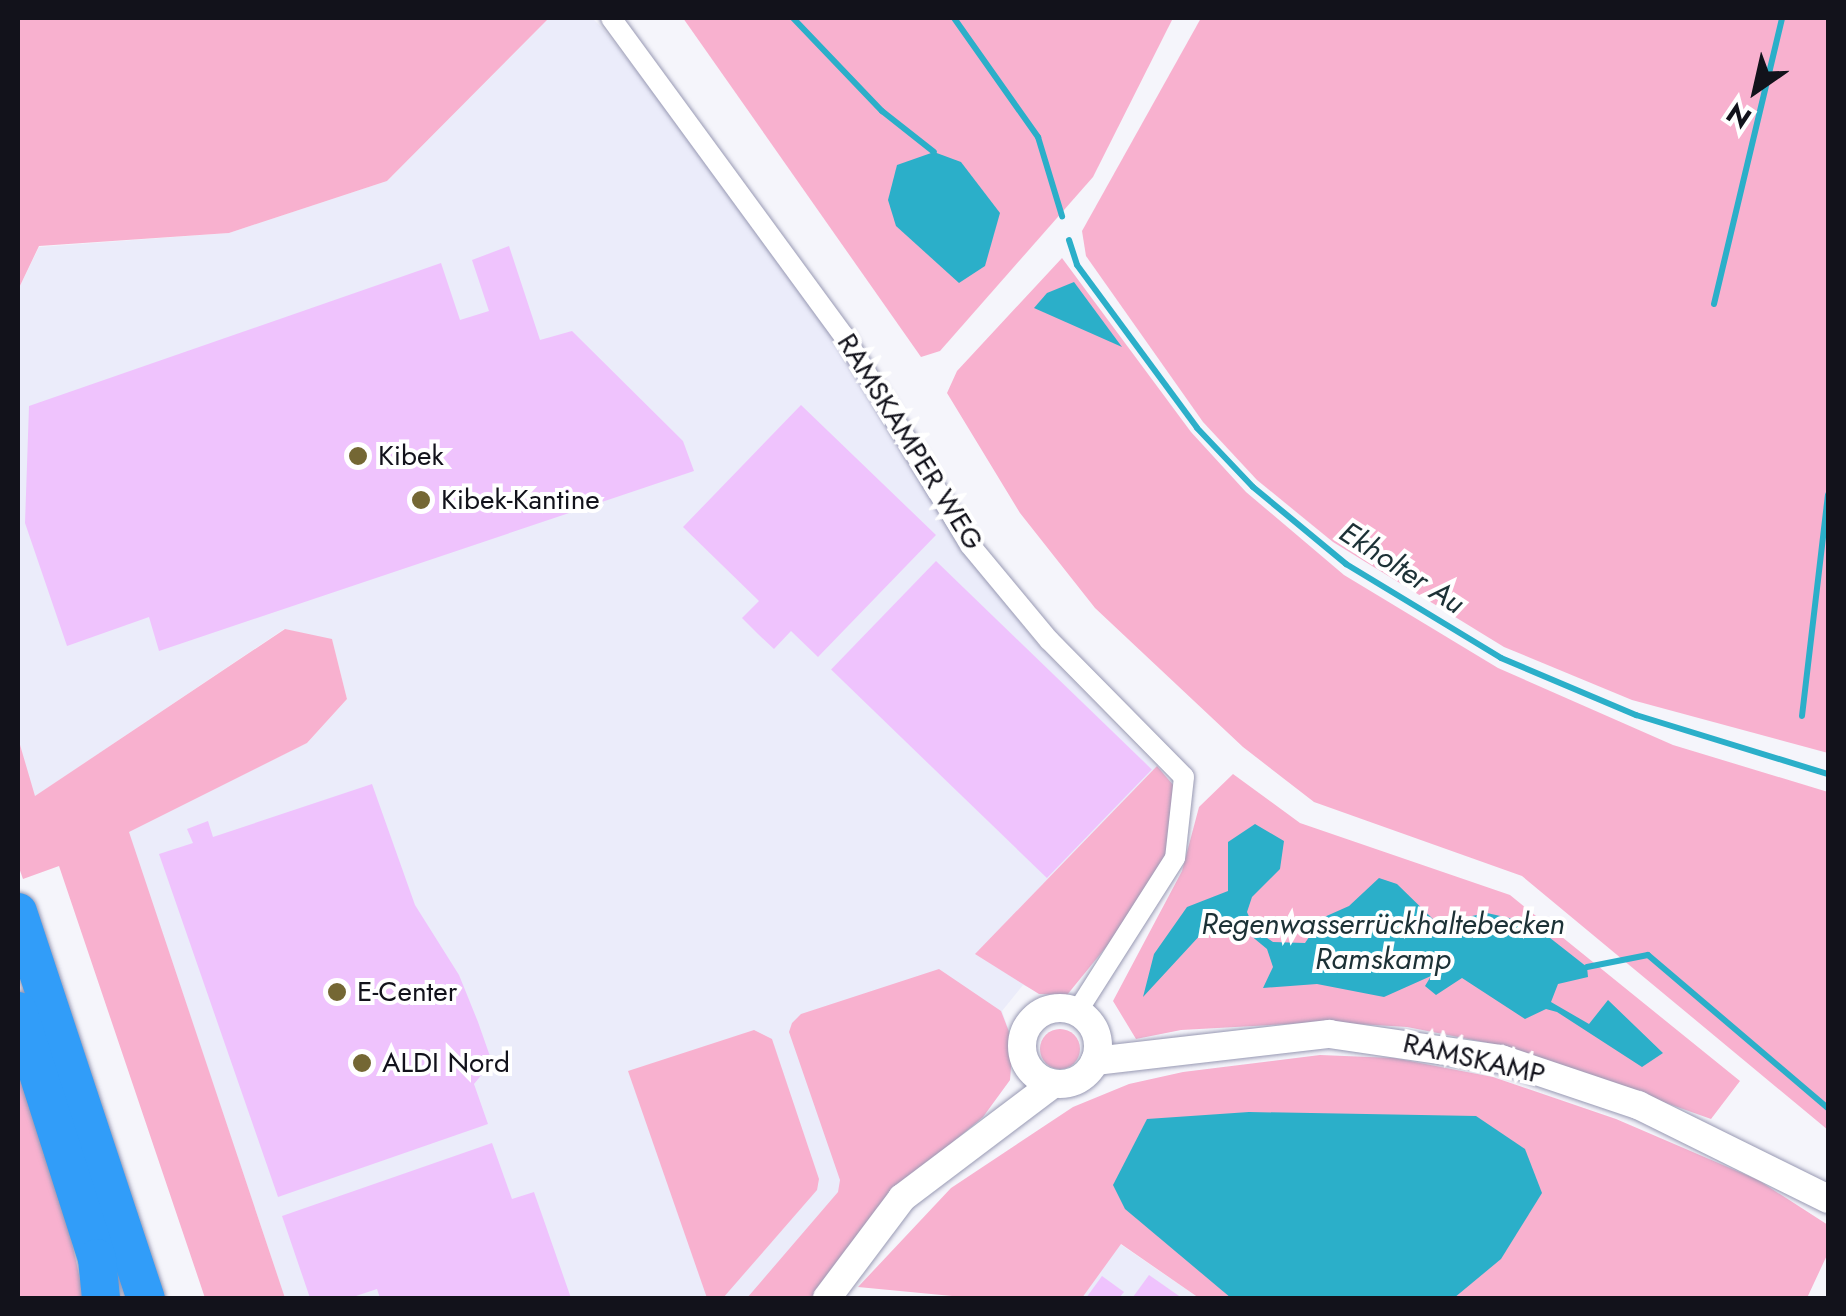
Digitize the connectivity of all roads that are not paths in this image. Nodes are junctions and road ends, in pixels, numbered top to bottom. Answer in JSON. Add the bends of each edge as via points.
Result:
{"nodes":[{"id":1,"x":611,"y":18,"type":"edge"},
{"id":2,"x":18,"y":912,"type":"edge"},
{"id":3,"x":18,"y":1011,"type":"edge"},
{"id":4,"x":1077,"y":1012,"type":"junction"},
{"id":5,"x":1095,"y":1061,"type":"junction"},
{"id":6,"x":1042,"y":1077,"type":"junction"},
{"id":7,"x":1828,"y":1199,"type":"edge"},
{"id":8,"x":101,"y":1298,"type":"edge"},
{"id":9,"x":146,"y":1298,"type":"edge"},
{"id":10,"x":827,"y":1298,"type":"edge"}],
"edges":[{"from":1,"to":4,"type":"street","name":"RAMSKAMPER WEG","via":[[844,336],[970,545],[1050,640],[1184,777],[1175,858]]},
{"from":2,"to":9,"type":"highway"},
{"from":3,"to":8,"type":"highway","via":[[80,1202]]},
{"from":4,"to":5,"type":"street","via":[[1096,1033]]},
{"from":4,"to":6,"type":"street","via":[[1049,1009],[1026,1027],[1022,1042]]},
{"from":5,"to":6,"type":"street","name":"RAMSKAMP","via":[[1078,1080]]},
{"from":5,"to":7,"type":"street","name":"RAMSKAMP","via":[[1329,1034],[1482,1055],[1638,1105]]},
{"from":6,"to":10,"type":"street","name":"RAMSKAMP","via":[[902,1198]]}]}
